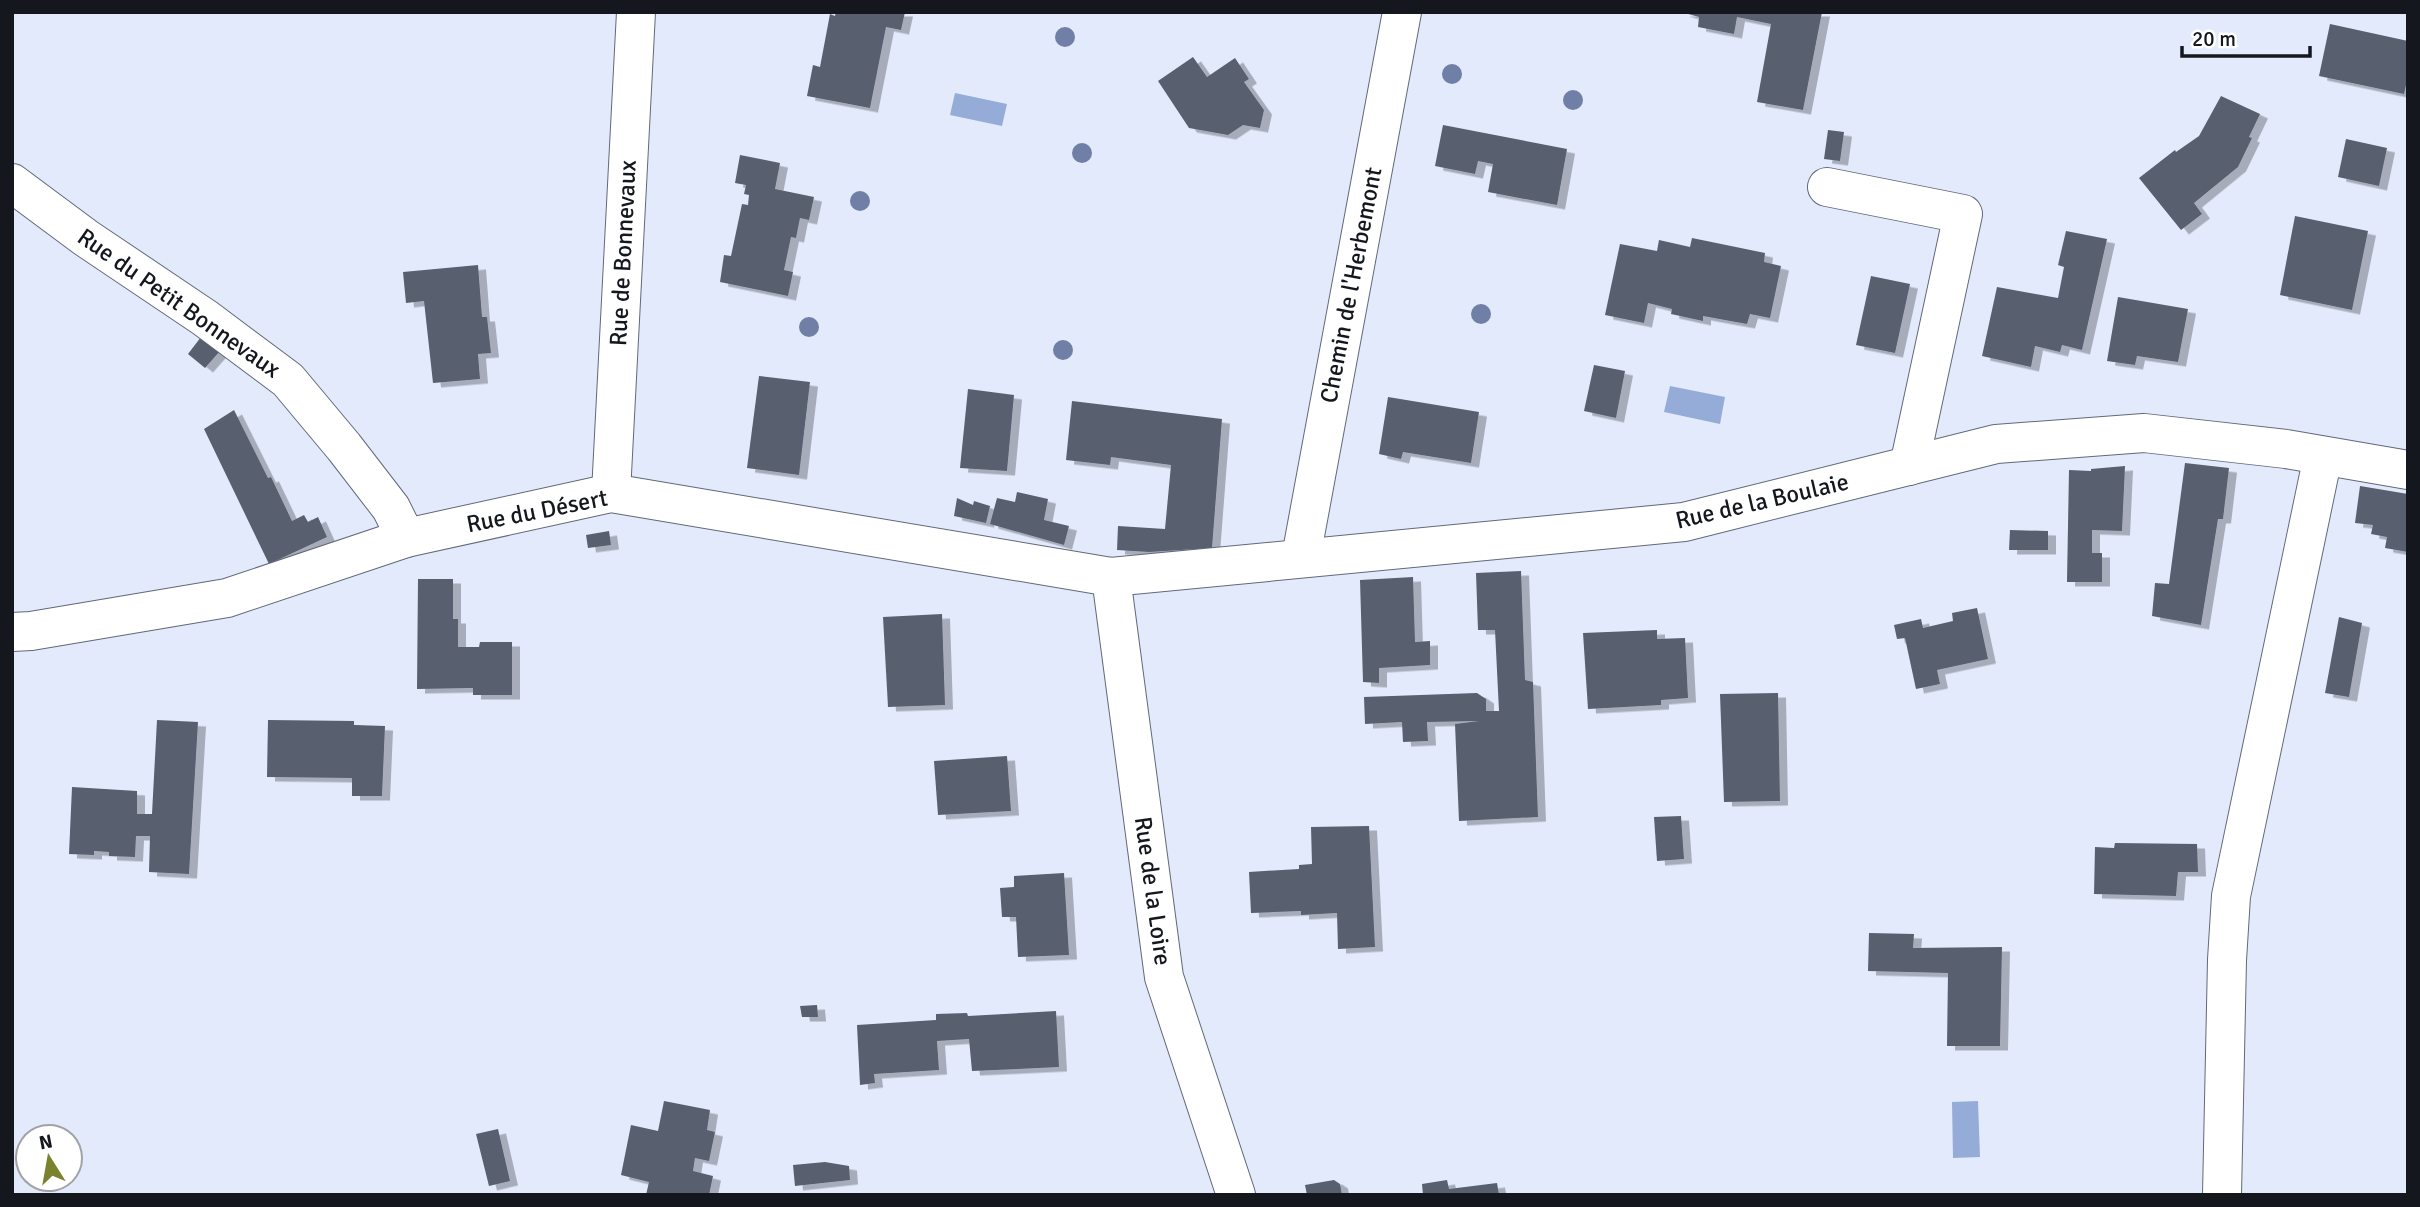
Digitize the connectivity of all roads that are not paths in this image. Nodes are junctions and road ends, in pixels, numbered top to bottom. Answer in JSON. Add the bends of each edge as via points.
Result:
{"nodes":[{"id":1,"x":636,"y":12,"type":"edge"},
{"id":2,"x":1402,"y":12,"type":"edge"},
{"id":3,"x":12,"y":183,"type":"edge"},
{"id":4,"x":1827,"y":187,"type":"dead end"},
{"id":5,"x":2323,"y":456,"type":"junction"},
{"id":6,"x":1909,"y":466,"type":"junction"},
{"id":7,"x":2408,"y":470,"type":"edge"},
{"id":8,"x":611,"y":493,"type":"junction"},
{"id":9,"x":406,"y":538,"type":"junction"},
{"id":10,"x":1301,"y":557,"type":"junction"},
{"id":11,"x":1111,"y":577,"type":"junction"},
{"id":12,"x":12,"y":632,"type":"edge"},
{"id":13,"x":1236,"y":1195,"type":"edge"},
{"id":14,"x":2222,"y":1195,"type":"edge"}],
"edges":[{"from":1,"to":8,"type":"street","name":"Rue de Bonnevaux"},
{"from":2,"to":10,"type":"street","name":"Chemin de l'Herbemont"},
{"from":3,"to":9,"type":"street","name":"Rue du Petit Bonnevaux","via":[[288,380],[391,508]]},
{"from":4,"to":6,"type":"street","via":[[1963,214]]},
{"from":5,"to":6,"type":"street","name":"Rue de la Boulaie","via":[[2144,433],[1996,444]]},
{"from":5,"to":7,"type":"street","name":"Rue de la Boulaie"},
{"from":5,"to":14,"type":"street","via":[[2231,896]]},
{"from":6,"to":10,"type":"street","name":"Rue de la Boulaie","via":[[1684,522]]},
{"from":8,"to":9,"type":"street","name":"Rue du Désert"},
{"from":8,"to":11,"type":"street","name":"Rue du Désert"},
{"from":9,"to":12,"type":"street","name":"Rue du Désert","via":[[227,598]]},
{"from":10,"to":11,"type":"street","name":"Rue de la Boulaie"},
{"from":11,"to":13,"type":"street","name":"Rue de la Loire","via":[[1164,977]]}]}
